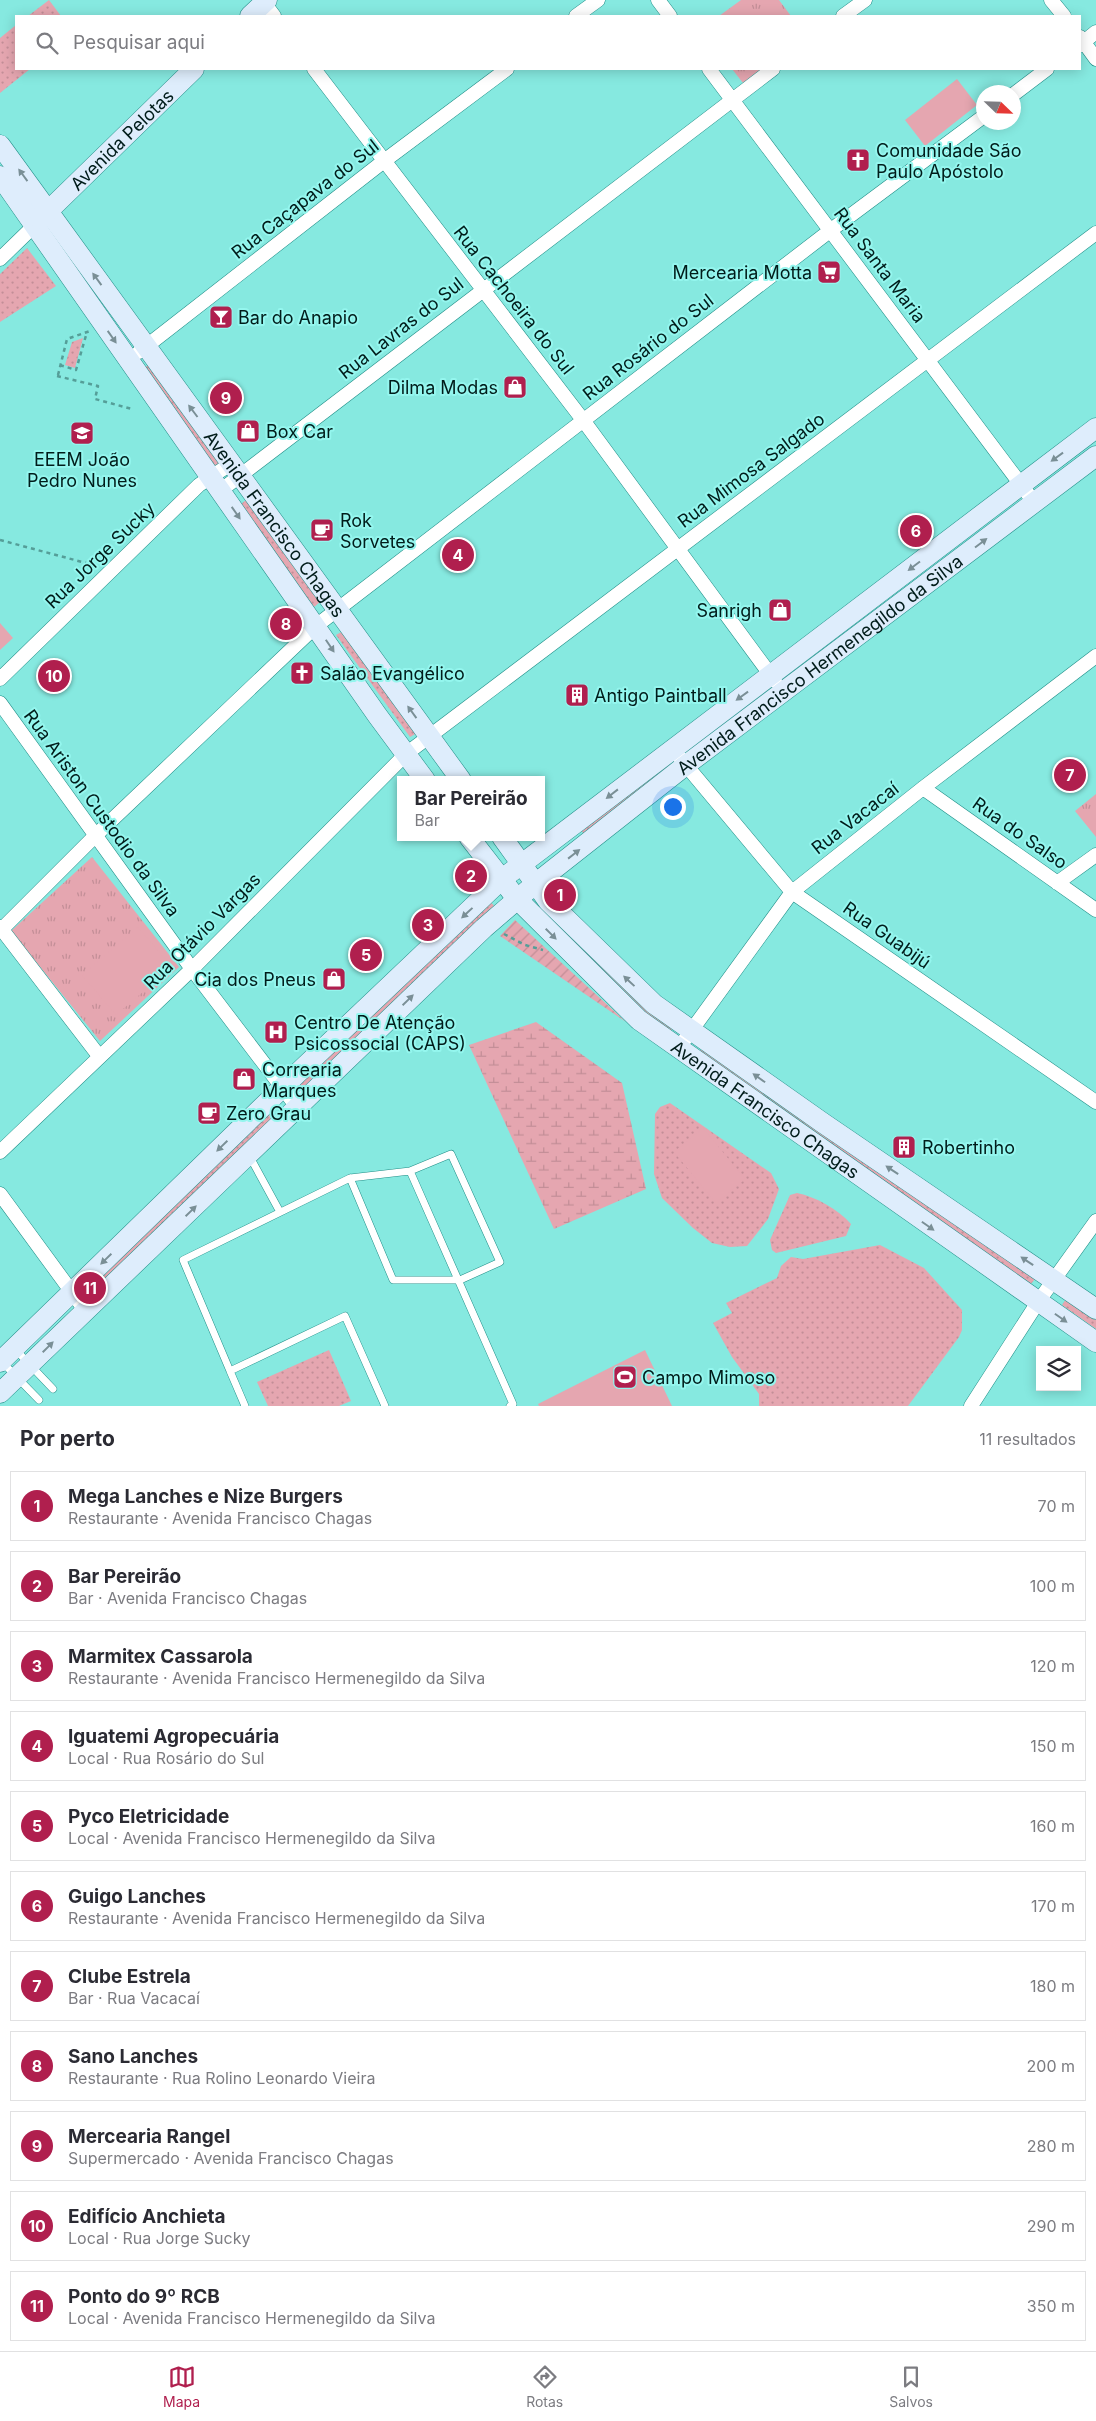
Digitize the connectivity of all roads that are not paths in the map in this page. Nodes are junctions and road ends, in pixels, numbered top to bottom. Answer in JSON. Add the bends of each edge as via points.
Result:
{"nodes":[{"id":1,"x":598,"y":0,"type":"edge"},
{"id":2,"x":658,"y":0,"type":"edge"},
{"id":3,"x":865,"y":0,"type":"edge"},
{"id":4,"x":1051,"y":0,"type":"edge"},
{"id":5,"x":267,"y":5,"type":"edge"},
{"id":6,"x":252,"y":15,"type":"edge"},
{"id":7,"x":577,"y":15,"type":"edge"},
{"id":8,"x":669,"y":15,"type":"edge"},
{"id":9,"x":844,"y":15,"type":"edge"},
{"id":10,"x":1063,"y":15,"type":"edge"},
{"id":11,"x":1096,"y":32,"type":"edge"},
{"id":12,"x":1081,"y":41,"type":"edge"},
{"id":13,"x":1096,"y":60,"type":"edge"},
{"id":14,"x":193,"y":70,"type":"edge"},
{"id":15,"x":315,"y":70,"type":"edge"},
{"id":16,"x":506,"y":70,"type":"edge"},
{"id":17,"x":710,"y":70,"type":"edge"},
{"id":18,"x":771,"y":70,"type":"edge"},
{"id":19,"x":1046,"y":70,"type":"edge"},
{"id":20,"x":1021,"y":89,"type":"edge"},
{"id":21,"x":732,"y":99,"type":"junction"},
{"id":22,"x":976,"y":122,"type":"edge"},
{"id":23,"x":0,"y":145,"type":"edge"},
{"id":24,"x":384,"y":161,"type":"junction"},
{"id":25,"x":0,"y":176,"type":"edge"},
{"id":26,"x":48,"y":210,"type":"junction"},
{"id":27,"x":35,"y":225,"type":"junction"},
{"id":28,"x":831,"y":230,"type":"junction"},
{"id":29,"x":1096,"y":233,"type":"edge"},
{"id":30,"x":0,"y":260,"type":"edge"},
{"id":31,"x":482,"y":290,"type":"junction"},
{"id":32,"x":146,"y":347,"type":"junction"},
{"id":33,"x":928,"y":359,"type":"junction"},
{"id":34,"x":128,"y":360,"type":"junction"},
{"id":35,"x":583,"y":420,"type":"junction"},
{"id":36,"x":1096,"y":428,"type":"edge"},
{"id":37,"x":1096,"y":456,"type":"edge"},
{"id":38,"x":236,"y":470,"type":"junction"},
{"id":39,"x":215,"y":484,"type":"junction"},
{"id":40,"x":1020,"y":485,"type":"junction"},
{"id":41,"x":1034,"y":502,"type":"junction"},
{"id":42,"x":678,"y":549,"type":"junction"},
{"id":43,"x":336,"y":610,"type":"junction"},
{"id":44,"x":316,"y":626,"type":"junction"},
{"id":45,"x":1096,"y":656,"type":"edge"},
{"id":46,"x":771,"y":675,"type":"junction"},
{"id":47,"x":0,"y":678,"type":"edge"},
{"id":48,"x":783,"y":692,"type":"junction"},
{"id":49,"x":0,"y":703,"type":"edge"},
{"id":50,"x":429,"y":736,"type":"junction"},
{"id":51,"x":672,"y":748,"type":"junction"},
{"id":52,"x":406,"y":754,"type":"junction"},
{"id":53,"x":686,"y":765,"type":"junction"},
{"id":54,"x":423,"y":776,"type":"edge"},
{"id":55,"x":458,"y":776,"type":"edge"},
{"id":56,"x":923,"y":788,"type":"junction"},
{"id":57,"x":96,"y":835,"type":"junction"},
{"id":58,"x":472,"y":841,"type":"edge"},
{"id":59,"x":505,"y":841,"type":"edge"},
{"id":60,"x":1096,"y":855,"type":"edge"},
{"id":61,"x":521,"y":863,"type":"junction"},
{"id":62,"x":502,"y":879,"type":"junction"},
{"id":63,"x":1057,"y":882,"type":"junction"},
{"id":64,"x":535,"y":884,"type":"junction"},
{"id":65,"x":792,"y":892,"type":"junction"},
{"id":66,"x":518,"y":899,"type":"junction"},
{"id":67,"x":1096,"y":910,"type":"edge"},
{"id":68,"x":0,"y":929,"type":"edge"},
{"id":69,"x":192,"y":969,"type":"junction"},
{"id":70,"x":691,"y":1031,"type":"junction"},
{"id":71,"x":678,"y":1049,"type":"junction"},
{"id":72,"x":99,"y":1056,"type":"junction"},
{"id":73,"x":283,"y":1087,"type":"junction"},
{"id":74,"x":1096,"y":1102,"type":"edge"},
{"id":75,"x":297,"y":1106,"type":"junction"},
{"id":76,"x":0,"y":1152,"type":"edge"},
{"id":77,"x":249,"y":1154,"type":"junction"},
{"id":78,"x":410,"y":1171,"type":"junction"},
{"id":79,"x":350,"y":1178,"type":"junction"},
{"id":80,"x":0,"y":1194,"type":"edge"},
{"id":81,"x":280,"y":1212,"type":"junction"},
{"id":82,"x":150,"y":1216,"type":"junction"},
{"id":83,"x":1096,"y":1221,"type":"edge"},
{"id":84,"x":166,"y":1234,"type":"junction"},
{"id":85,"x":1054,"y":1279,"type":"junction"},
{"id":86,"x":460,"y":1280,"type":"junction"},
{"id":87,"x":72,"y":1292,"type":"junction"},
{"id":88,"x":1038,"y":1302,"type":"junction"},
{"id":89,"x":1096,"y":1309,"type":"edge"},
{"id":90,"x":85,"y":1310,"type":"junction"},
{"id":91,"x":1096,"y":1342,"type":"edge"},
{"id":92,"x":5,"y":1358,"type":"edge"},
{"id":93,"x":24,"y":1371,"type":"junction"},
{"id":94,"x":230,"y":1371,"type":"junction"},
{"id":95,"x":53,"y":1388,"type":"dead end"},
{"id":96,"x":0,"y":1393,"type":"edge"},
{"id":97,"x":39,"y":1400,"type":"dead end"},
{"id":98,"x":245,"y":1406,"type":"edge"},
{"id":99,"x":385,"y":1406,"type":"edge"},
{"id":100,"x":510,"y":1406,"type":"edge"},
{"id":101,"x":971,"y":1406,"type":"edge"}],
"edges":[{"from":1,"to":7,"type":"street"},
{"from":2,"to":8,"type":"street"},
{"from":3,"to":9,"type":"street"},
{"from":4,"to":10,"type":"street"},
{"from":5,"to":6,"type":"main road"},
{"from":11,"to":12,"type":"street"},
{"from":12,"to":13,"type":"street"},
{"from":14,"to":26,"type":"main road","name":"Avenida Pelotas"},
{"from":15,"to":24,"type":"street","name":"Rua Cachoeira do Sul"},
{"from":16,"to":24,"type":"street","name":"Rua Caçapava do Sul"},
{"from":17,"to":21,"type":"street","name":"Rua Santa Maria"},
{"from":18,"to":21,"type":"street","name":"Rua Lavras do Sul"},
{"from":19,"to":20,"type":"street"},
{"from":21,"to":28,"type":"street","name":"Rua Santa Maria"},
{"from":21,"to":31,"type":"street","name":"Rua Lavras do Sul"},
{"from":22,"to":28,"type":"street","name":"Rua Rosário do Sul"},
{"from":26,"to":23,"type":"main road","name":"Avenida Francisco Chagas","one_way":true},
{"from":24,"to":31,"type":"street","name":"Rua Cachoeira do Sul"},
{"from":24,"to":32,"type":"street","name":"Rua Caçapava do Sul"},
{"from":25,"to":27,"type":"main road","name":"Avenida Francisco Chagas"},
{"from":26,"to":27,"type":"main road","name":"Avenida Pelotas"},
{"from":32,"to":26,"type":"main road","name":"Avenida Francisco Chagas","one_way":true},
{"from":27,"to":30,"type":"street"},
{"from":27,"to":34,"type":"main road","name":"Avenida Francisco Chagas","one_way":true},
{"from":28,"to":33,"type":"street","name":"Rua Santa Maria"},
{"from":28,"to":35,"type":"street","name":"Rua Rosário do Sul"},
{"from":29,"to":33,"type":"street","name":"Rua Mimosa Salgado"},
{"from":31,"to":35,"type":"street","name":"Rua Cachoeira do Sul"},
{"from":31,"to":38,"type":"street","name":"Rua Lavras do Sul"},
{"from":32,"to":34,"type":"street","name":"Rua Caçapava do Sul"},
{"from":38,"to":32,"type":"main road","name":"Avenida Francisco Chagas","one_way":true},
{"from":33,"to":40,"type":"street","name":"Rua Santa Maria"},
{"from":33,"to":42,"type":"street","name":"Rua Mimosa Salgado"},
{"from":34,"to":39,"type":"main road","name":"Avenida Francisco Chagas"},
{"from":35,"to":42,"type":"street","name":"Rua Cachoeira do Sul"},
{"from":35,"to":43,"type":"street","name":"Rua Rosário do Sul"},
{"from":36,"to":40,"type":"main road","name":"Avenida Francisco Hermenegildo da Silva","one_way":true},
{"from":37,"to":41,"type":"main road","name":"Avenida Francisco Hermenegildo da Silva"},
{"from":38,"to":39,"type":"street","name":"Rua Jorge Sucky"},
{"from":38,"to":43,"type":"main road","name":"Avenida Francisco Chagas"},
{"from":39,"to":44,"type":"main road","name":"Avenida Francisco Chagas","one_way":true},
{"from":39,"to":47,"type":"street","name":"Rua Jorge Sucky","via":[[199,485]]},
{"from":40,"to":41,"type":"street","name":"Rua Santa Maria"},
{"from":40,"to":46,"type":"main road","name":"Avenida Francisco Hermenegildo da Silva","one_way":true},
{"from":48,"to":41,"type":"main road","name":"Avenida Francisco Hermenegildo da Silva","one_way":true},
{"from":42,"to":46,"type":"street","name":"Rua Cachoeira do Sul"},
{"from":42,"to":50,"type":"street","name":"Rua Mimosa Salgado"},
{"from":43,"to":44,"type":"street","name":"Rua Rosário do Sul"},
{"from":50,"to":43,"type":"main road","name":"Avenida Francisco Chagas","one_way":true},
{"from":44,"to":52,"type":"main road","name":"Avenida Francisco Chagas","one_way":true},
{"from":44,"to":57,"type":"street","name":"Rua Rosário do Sul"},
{"from":45,"to":56,"type":"street","name":"Rua Vacacaí"},
{"from":46,"to":48,"type":"street","name":"Rua Cachoeira do Sul"},
{"from":46,"to":51,"type":"main road","name":"Avenida Francisco Hermenegildo da Silva","one_way":true},
{"from":48,"to":53,"type":"main road","name":"Avenida Francisco Hermenegildo da Silva"},
{"from":49,"to":57,"type":"street","name":"Rua Ariston Custodio da Silva"},
{"from":50,"to":52,"type":"street","name":"Rua Otávio Vargas"},
{"from":50,"to":55,"type":"main road","name":"Avenida Francisco Chagas"},
{"from":51,"to":53,"type":"street","name":"Rua Guabijú"},
{"from":51,"to":61,"type":"main road","name":"Avenida Francisco Hermenegildo da Silva","one_way":true},
{"from":52,"to":54,"type":"main road","name":"Avenida Francisco Chagas"},
{"from":52,"to":69,"type":"street","name":"Rua Otávio Vargas"},
{"from":64,"to":53,"type":"main road","name":"Avenida Francisco Hermenegildo da Silva","one_way":true},
{"from":53,"to":65,"type":"street","name":"Rua Guabijú"},
{"from":56,"to":63,"type":"street","name":"Rua do Salso"},
{"from":56,"to":65,"type":"street","name":"Rua Vacacaí"},
{"from":57,"to":68,"type":"street","name":"Rua Rosário do Sul"},
{"from":57,"to":69,"type":"street","name":"Rua Ariston Custodio da Silva"},
{"from":58,"to":62,"type":"main road","name":"Avenida Francisco Chagas"},
{"from":59,"to":61,"type":"main road","name":"Avenida Francisco Chagas"},
{"from":60,"to":63,"type":"street"},
{"from":61,"to":62,"type":"main road","name":"Avenida Francisco Hermenegildo da Silva"},
{"from":61,"to":64,"type":"main road","name":"Avenida Francisco Chagas"},
{"from":62,"to":66,"type":"main road","name":"Avenida Francisco Chagas"},
{"from":62,"to":73,"type":"main road","name":"Avenida Francisco Hermenegildo da Silva","one_way":true},
{"from":63,"to":67,"type":"street","name":"Rua do Salso"},
{"from":64,"to":66,"type":"main road","name":"Avenida Francisco Hermenegildo da Silva"},
{"from":70,"to":64,"type":"main road","name":"Avenida Francisco Chagas","one_way":true,"via":[[654,1004],[596,950]]},
{"from":65,"to":70,"type":"street","name":"Rua Vacacaí"},
{"from":65,"to":74,"type":"street","name":"Rua Guabijú"},
{"from":66,"to":71,"type":"main road","name":"Avenida Francisco Chagas","one_way":true,"via":[[639,1020]]},
{"from":75,"to":66,"type":"main road","name":"Avenida Francisco Hermenegildo da Silva","one_way":true},
{"from":68,"to":72,"type":"street"},
{"from":69,"to":72,"type":"street","name":"Rua Otávio Vargas"},
{"from":69,"to":73,"type":"street","name":"Rua Ariston Custodio da Silva"},
{"from":70,"to":71,"type":"street","name":"Rua Vacacaí"},
{"from":85,"to":70,"type":"main road","name":"Avenida Francisco Chagas","one_way":true},
{"from":71,"to":88,"type":"main road","name":"Avenida Francisco Chagas","one_way":true},
{"from":72,"to":76,"type":"street","name":"Rua Otávio Vargas"},
{"from":73,"to":75,"type":"street","name":"Rua Ariston Custodio da Silva"},
{"from":73,"to":82,"type":"main road","name":"Avenida Francisco Hermenegildo da Silva","one_way":true},
{"from":75,"to":77,"type":"main road","name":"Avenida Francisco Hermenegildo da Silva"},
{"from":77,"to":81,"type":"lane"},
{"from":84,"to":77,"type":"main road","name":"Avenida Francisco Hermenegildo da Silva","one_way":true},
{"from":78,"to":79,"type":"lane"},
{"from":78,"to":86,"type":"lane"},
{"from":78,"to":86,"type":"lane","via":[[451,1154],[500,1262]]},
{"from":79,"to":81,"type":"lane"},
{"from":79,"to":86,"type":"lane","via":[[393,1280]]},
{"from":80,"to":87,"type":"street"},
{"from":81,"to":94,"type":"lane","via":[[183,1260]]},
{"from":82,"to":84,"type":"main road"},
{"from":82,"to":87,"type":"main road","name":"Avenida Francisco Hermenegildo da Silva","one_way":true},
{"from":83,"to":85,"type":"street"},
{"from":84,"to":90,"type":"main road","name":"Avenida Francisco Hermenegildo da Silva"},
{"from":85,"to":88,"type":"street"},
{"from":85,"to":89,"type":"main road","name":"Avenida Francisco Chagas"},
{"from":86,"to":100,"type":"lane","via":[[513,1404]]},
{"from":87,"to":90,"type":"street"},
{"from":87,"to":92,"type":"main road","name":"Avenida Francisco Hermenegildo da Silva"},
{"from":88,"to":91,"type":"main road","name":"Avenida Francisco Chagas","one_way":true},
{"from":88,"to":101,"type":"street"},
{"from":93,"to":90,"type":"main road","name":"Avenida Francisco Hermenegildo da Silva","one_way":true},
{"from":92,"to":93,"type":"lane"},
{"from":92,"to":93,"type":"lane"},
{"from":93,"to":95,"type":"lane"},
{"from":93,"to":96,"type":"main road","name":"Avenida Francisco Hermenegildo da Silva"},
{"from":93,"to":97,"type":"lane"},
{"from":94,"to":98,"type":"lane"},
{"from":94,"to":99,"type":"lane","via":[[345,1316]]}]}
